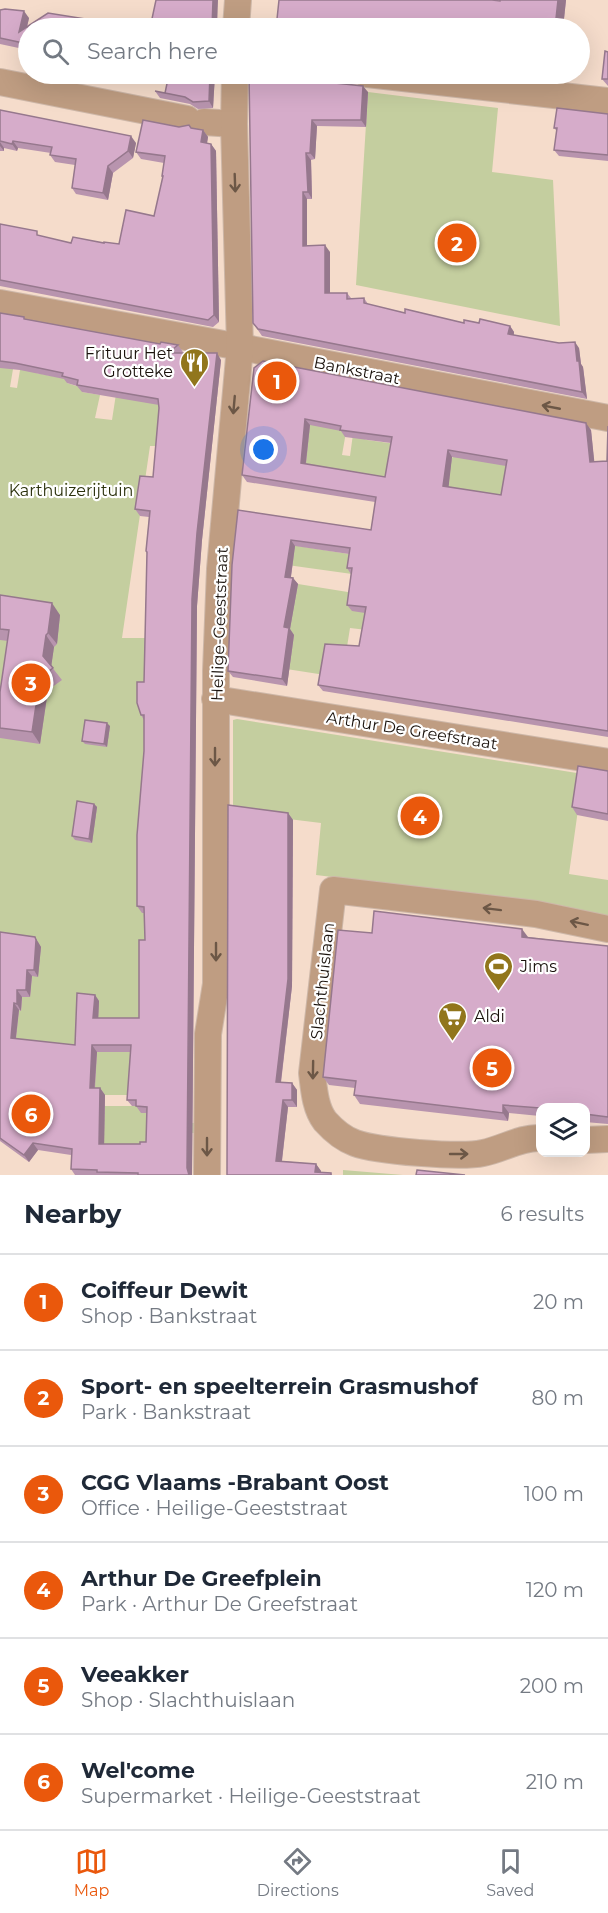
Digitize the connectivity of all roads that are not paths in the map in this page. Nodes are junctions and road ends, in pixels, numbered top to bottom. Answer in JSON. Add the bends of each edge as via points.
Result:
{"nodes":[{"id":1,"x":238,"y":0,"type":"edge"},
{"id":2,"x":237,"y":18,"type":"edge"},
{"id":3,"x":0,"y":82,"type":"edge"},
{"id":4,"x":235,"y":84,"type":"edge"},
{"id":5,"x":456,"y":84,"type":"edge"},
{"id":6,"x":608,"y":101,"type":"edge"},
{"id":7,"x":234,"y":124,"type":"junction"},
{"id":8,"x":0,"y":303,"type":"edge"},
{"id":9,"x":240,"y":347,"type":"junction"},
{"id":10,"x":608,"y":418,"type":"edge"},
{"id":11,"x":215,"y":699,"type":"junction"},
{"id":12,"x":608,"y":762,"type":"edge"},
{"id":13,"x":608,"y":929,"type":"edge"},
{"id":14,"x":536,"y":1138,"type":"edge"},
{"id":15,"x":608,"y":1139,"type":"edge"},
{"id":16,"x":590,"y":1140,"type":"edge"},
{"id":17,"x":207,"y":1175,"type":"edge"}],
"edges":[{"from":1,"to":2,"type":"street"},
{"from":3,"to":7,"type":"street"},
{"from":4,"to":7,"type":"street","name":"Heilige-Geeststraat"},
{"from":5,"to":6,"type":"street"},
{"from":7,"to":9,"type":"street","name":"Heilige-Geeststraat","one_way":true},
{"from":8,"to":9,"type":"street","name":"Bankstraat"},
{"from":10,"to":9,"type":"street","name":"Bankstraat","one_way":true},
{"from":9,"to":11,"type":"street","name":"Heilige-Geeststraat","one_way":true,"via":[[220,569]]},
{"from":11,"to":12,"type":"street","name":"Arthur De Greefstraat"},
{"from":11,"to":17,"type":"street","name":"Heilige-Geeststraat","one_way":true,"via":[[216,984],[208,1034]]},
{"from":13,"to":14,"type":"street","name":"Slachthuislaan","one_way":true,"via":[[536,914],[333,890],[312,1073],[323,1119],[355,1143],[457,1155],[482,1153]]},
{"from":15,"to":16,"type":"street"}]}
